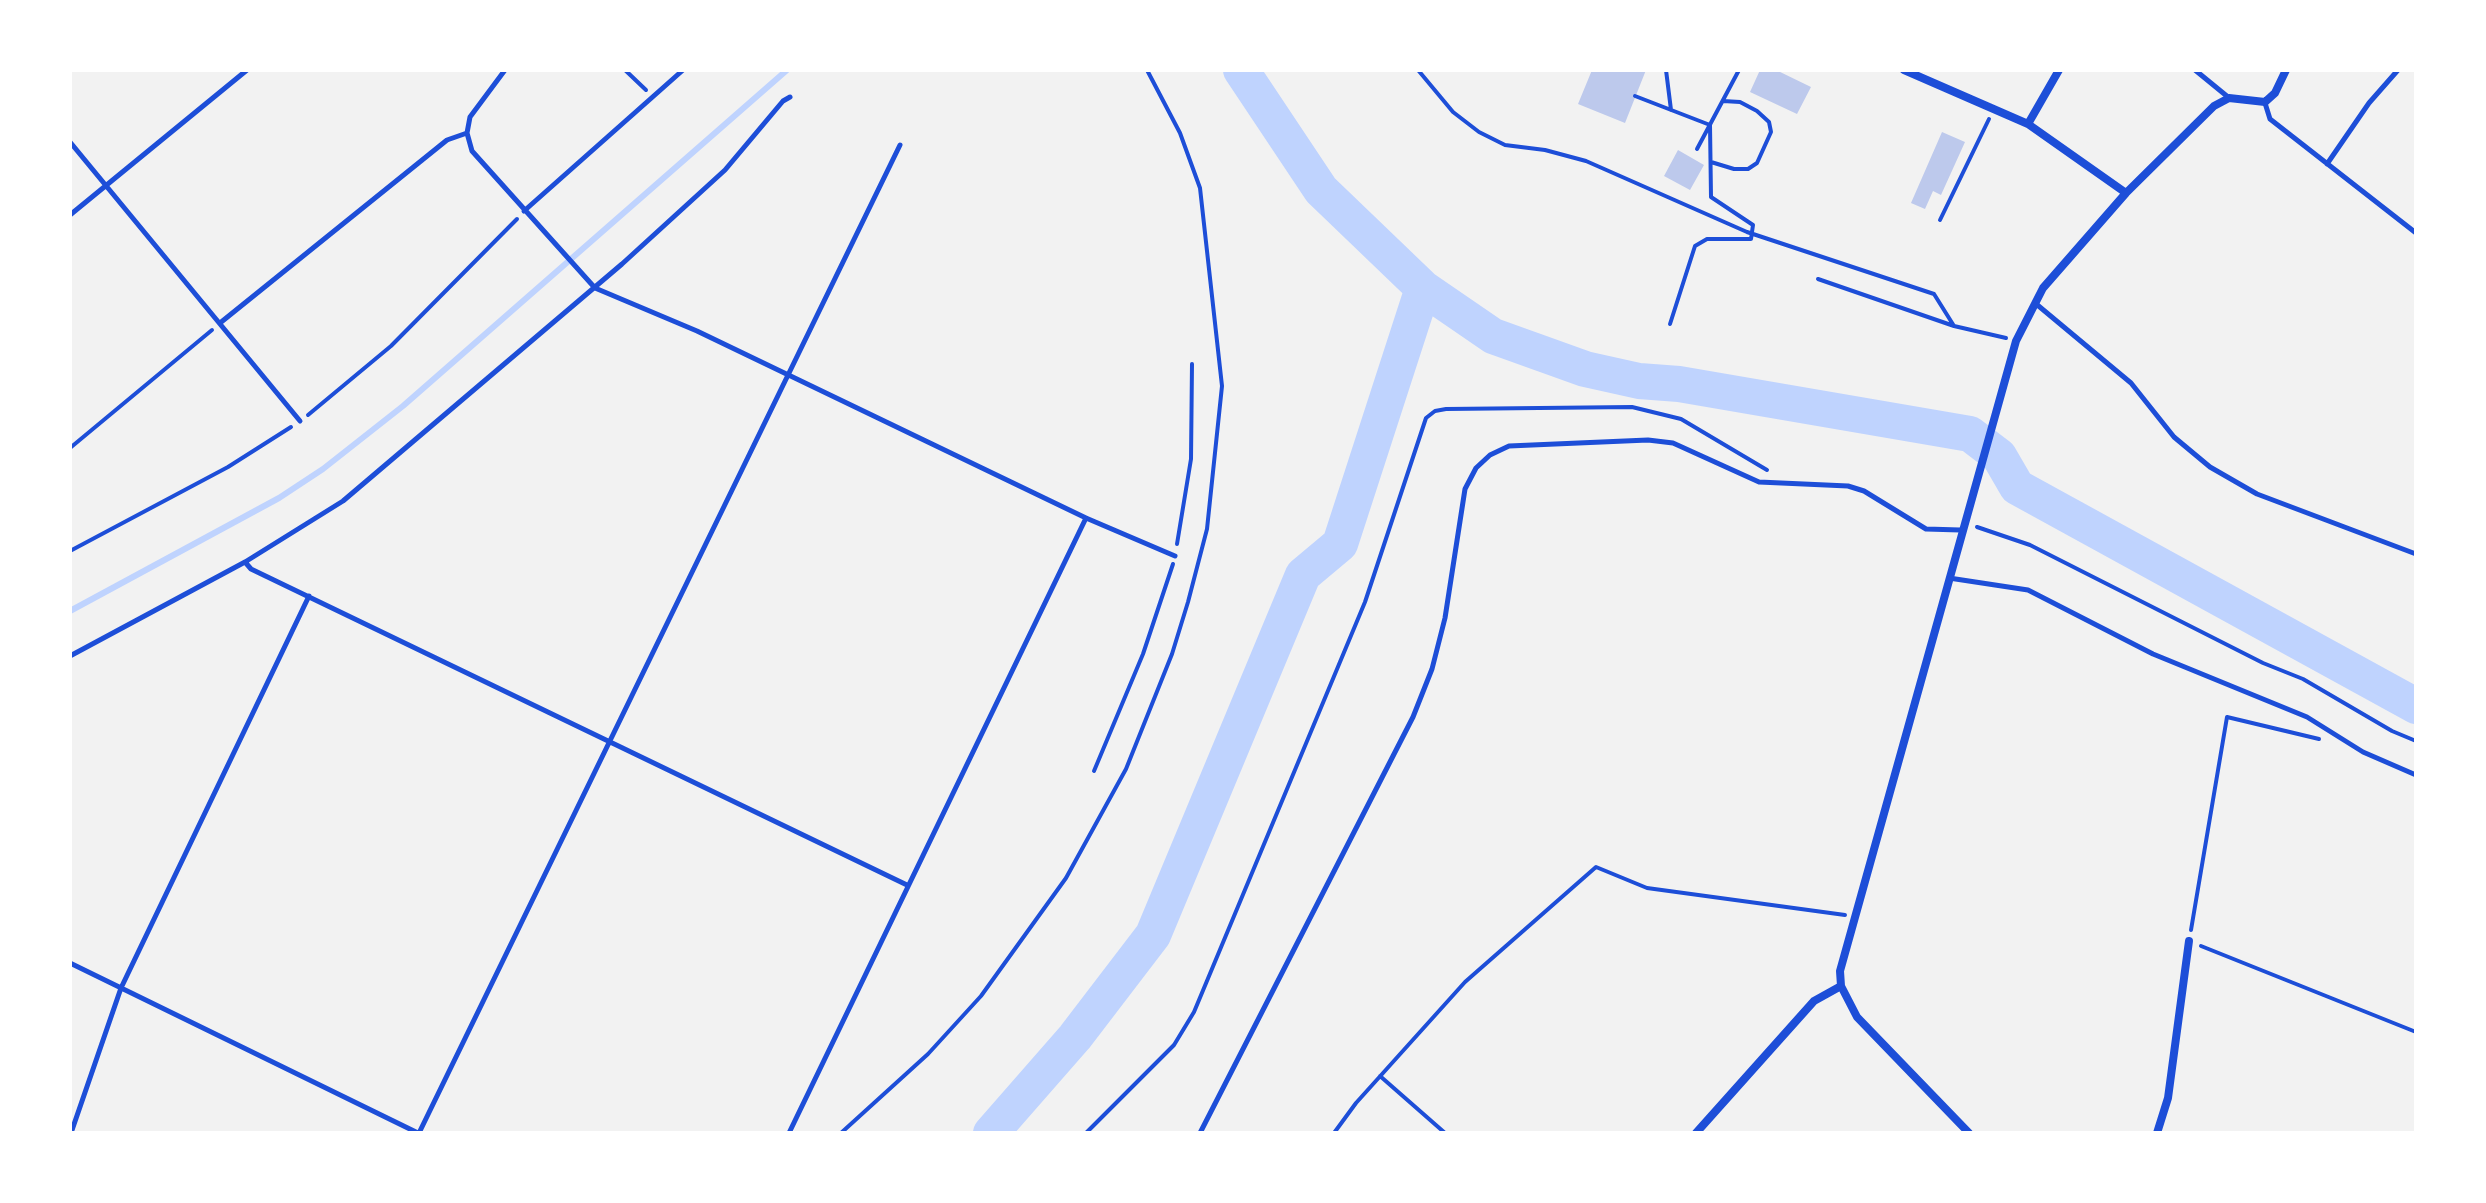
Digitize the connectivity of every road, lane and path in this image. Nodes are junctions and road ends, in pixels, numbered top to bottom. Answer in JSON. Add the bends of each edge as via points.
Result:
{"nodes":[{"id":1,"x":247,"y":70,"type":"edge"},
{"id":2,"x":505,"y":70,"type":"edge"},
{"id":3,"x":625,"y":70,"type":"edge"},
{"id":4,"x":683,"y":70,"type":"edge"},
{"id":5,"x":1147,"y":70,"type":"edge"},
{"id":6,"x":1418,"y":70,"type":"edge"},
{"id":7,"x":1666,"y":70,"type":"edge"},
{"id":8,"x":1739,"y":70,"type":"edge"},
{"id":9,"x":1904,"y":70,"type":"edge"},
{"id":10,"x":2059,"y":70,"type":"edge"},
{"id":11,"x":2195,"y":70,"type":"edge"},
{"id":12,"x":2286,"y":70,"type":"edge"},
{"id":13,"x":2398,"y":70,"type":"edge"},
{"id":14,"x":1635,"y":96,"type":"dead end"},
{"id":15,"x":654,"y":97,"type":"junction"},
{"id":16,"x":790,"y":97,"type":"dead end"},
{"id":17,"x":2229,"y":98,"type":"junction"},
{"id":18,"x":1723,"y":101,"type":"junction"},
{"id":19,"x":2265,"y":102,"type":"junction"},
{"id":20,"x":1671,"y":110,"type":"junction"},
{"id":21,"x":1993,"y":110,"type":"junction"},
{"id":22,"x":2028,"y":124,"type":"junction"},
{"id":23,"x":1710,"y":125,"type":"junction"},
{"id":24,"x":467,"y":133,"type":"junction"},
{"id":25,"x":70,"y":142,"type":"edge"},
{"id":26,"x":900,"y":145,"type":"dead end"},
{"id":27,"x":1697,"y":149,"type":"dead end"},
{"id":28,"x":1710,"y":161,"type":"junction"},
{"id":29,"x":2327,"y":164,"type":"junction"},
{"id":30,"x":105,"y":186,"type":"junction"},
{"id":31,"x":2126,"y":193,"type":"junction"},
{"id":32,"x":524,"y":211,"type":"junction"},
{"id":33,"x":70,"y":215,"type":"edge"},
{"id":34,"x":1940,"y":220,"type":"dead end"},
{"id":35,"x":2416,"y":233,"type":"edge"},
{"id":36,"x":1754,"y":234,"type":"junction"},
{"id":37,"x":1818,"y":279,"type":"dead end"},
{"id":38,"x":595,"y":288,"type":"junction"},
{"id":39,"x":2034,"y":302,"type":"junction"},
{"id":40,"x":220,"y":323,"type":"junction"},
{"id":41,"x":1670,"y":324,"type":"dead end"},
{"id":42,"x":1954,"y":326,"type":"junction"},
{"id":43,"x":2016,"y":341,"type":"junction"},
{"id":44,"x":1192,"y":364,"type":"dead end"},
{"id":45,"x":789,"y":375,"type":"junction"},
{"id":46,"x":300,"y":421,"type":"junction"},
{"id":47,"x":70,"y":448,"type":"edge"},
{"id":48,"x":1789,"y":484,"type":"junction"},
{"id":49,"x":1086,"y":518,"type":"junction"},
{"id":50,"x":1962,"y":526,"type":"junction"},
{"id":51,"x":70,"y":551,"type":"edge"},
{"id":52,"x":2416,"y":554,"type":"edge"},
{"id":53,"x":1175,"y":556,"type":"junction"},
{"id":54,"x":245,"y":562,"type":"junction"},
{"id":55,"x":1949,"y":578,"type":"junction"},
{"id":56,"x":309,"y":596,"type":"junction"},
{"id":57,"x":70,"y":656,"type":"edge"},
{"id":58,"x":610,"y":741,"type":"junction"},
{"id":59,"x":2328,"y":741,"type":"dead end"},
{"id":60,"x":2416,"y":741,"type":"edge"},
{"id":61,"x":1094,"y":771,"type":"dead end"},
{"id":62,"x":2416,"y":775,"type":"edge"},
{"id":63,"x":907,"y":885,"type":"junction"},
{"id":64,"x":1857,"y":917,"type":"junction"},
{"id":65,"x":2189,"y":941,"type":"junction"},
{"id":66,"x":70,"y":963,"type":"edge"},
{"id":67,"x":1841,"y":986,"type":"junction"},
{"id":68,"x":121,"y":988,"type":"junction"},
{"id":69,"x":2416,"y":1032,"type":"edge"},
{"id":70,"x":1380,"y":1076,"type":"junction"},
{"id":71,"x":71,"y":1133,"type":"edge"},
{"id":72,"x":419,"y":1133,"type":"edge"},
{"id":73,"x":789,"y":1133,"type":"edge"},
{"id":74,"x":841,"y":1133,"type":"edge"},
{"id":75,"x":1086,"y":1133,"type":"edge"},
{"id":76,"x":1200,"y":1133,"type":"edge"},
{"id":77,"x":1334,"y":1133,"type":"edge"},
{"id":78,"x":1445,"y":1133,"type":"edge"},
{"id":79,"x":1696,"y":1133,"type":"edge"},
{"id":80,"x":1969,"y":1133,"type":"edge"},
{"id":81,"x":2157,"y":1133,"type":"edge"}],
"edges":[{"from":1,"to":30,"type":"lane"},
{"from":2,"to":24,"type":"lane","via":[[476,106]]},
{"from":3,"to":15,"type":"path"},
{"from":4,"to":15,"type":"lane"},
{"from":5,"to":74,"type":"path","via":[[1180,133],[1200,188],[1222,386],[1207,529],[1188,602],[1126,769],[1066,878],[981,996],[928,1054]]},
{"from":6,"to":36,"type":"path","via":[[1453,112],[1505,145],[1586,161]]},
{"from":7,"to":20,"type":"path"},
{"from":8,"to":18,"type":"path"},
{"from":9,"to":21,"type":"street"},
{"from":10,"to":22,"type":"street"},
{"from":11,"to":17,"type":"lane"},
{"from":12,"to":19,"type":"street"},
{"from":13,"to":29,"type":"lane"},
{"from":14,"to":20,"type":"path"},
{"from":15,"to":32,"type":"lane"},
{"from":16,"to":38,"type":"lane","via":[[725,170]]},
{"from":17,"to":19,"type":"street"},
{"from":17,"to":31,"type":"street","via":[[2214,106]]},
{"from":18,"to":23,"type":"path"},
{"from":18,"to":28,"type":"path","via":[[1757,111],[1771,132],[1757,163],[1748,169]]},
{"from":19,"to":29,"type":"lane","via":[[2270,119]]},
{"from":20,"to":23,"type":"path"},
{"from":21,"to":22,"type":"street"},
{"from":21,"to":34,"type":"path"},
{"from":22,"to":31,"type":"street"},
{"from":23,"to":27,"type":"path"},
{"from":23,"to":28,"type":"path"},
{"from":24,"to":32,"type":"lane","via":[[477,158]]},
{"from":24,"to":40,"type":"lane","via":[[447,140]]},
{"from":25,"to":30,"type":"lane"},
{"from":26,"to":45,"type":"lane"},
{"from":28,"to":36,"type":"path","via":[[1711,197],[1753,225]]},
{"from":29,"to":35,"type":"lane"},
{"from":30,"to":33,"type":"lane"},
{"from":30,"to":40,"type":"lane"},
{"from":31,"to":39,"type":"street"},
{"from":32,"to":38,"type":"lane"},
{"from":32,"to":46,"type":"path","via":[[391,346]]},
{"from":36,"to":41,"type":"path","via":[[1739,241],[1698,242]]},
{"from":36,"to":42,"type":"path","via":[[1934,294]]},
{"from":37,"to":42,"type":"path"},
{"from":38,"to":45,"type":"lane"},
{"from":38,"to":54,"type":"lane","via":[[343,501]]},
{"from":39,"to":43,"type":"street"},
{"from":39,"to":52,"type":"lane","via":[[2131,383],[2174,437],[2210,467],[2257,494]]},
{"from":40,"to":46,"type":"lane"},
{"from":40,"to":47,"type":"path"},
{"from":42,"to":43,"type":"path"},
{"from":43,"to":50,"type":"street"},
{"from":44,"to":53,"type":"path","via":[[1191,459]]},
{"from":45,"to":49,"type":"lane"},
{"from":45,"to":58,"type":"lane"},
{"from":46,"to":51,"type":"path","via":[[228,467]]},
{"from":48,"to":50,"type":"lane","via":[[1848,486],[1926,529]]},
{"from":48,"to":75,"type":"path","via":[[1713,437],[1658,411],[1446,409],[1426,418],[1365,602],[1194,1012],[1174,1045]]},
{"from":48,"to":76,"type":"lane","via":[[1759,482],[1673,443],[1648,440],[1509,446],[1476,468],[1465,489],[1442,630],[1413,717]]},
{"from":49,"to":53,"type":"lane"},
{"from":49,"to":63,"type":"lane"},
{"from":50,"to":55,"type":"street"},
{"from":50,"to":60,"type":"path","via":[[2030,545],[2303,679]]},
{"from":53,"to":61,"type":"path","via":[[1143,654]]},
{"from":54,"to":56,"type":"lane"},
{"from":54,"to":57,"type":"lane"},
{"from":55,"to":62,"type":"lane","via":[[2028,590],[2153,654],[2307,717],[2363,752]]},
{"from":55,"to":64,"type":"street"},
{"from":56,"to":58,"type":"lane"},
{"from":56,"to":68,"type":"lane"},
{"from":58,"to":63,"type":"lane"},
{"from":58,"to":72,"type":"lane"},
{"from":59,"to":65,"type":"path","via":[[2227,717]]},
{"from":63,"to":73,"type":"lane"},
{"from":64,"to":67,"type":"street","via":[[1840,971]]},
{"from":64,"to":70,"type":"path","via":[[1647,888],[1596,867],[1465,982]]},
{"from":65,"to":69,"type":"path"},
{"from":65,"to":81,"type":"street","via":[[2168,1098]]},
{"from":66,"to":68,"type":"lane"},
{"from":67,"to":79,"type":"street","via":[[1814,1001]]},
{"from":67,"to":80,"type":"street","via":[[1857,1017]]},
{"from":68,"to":71,"type":"lane"},
{"from":68,"to":72,"type":"lane"},
{"from":70,"to":77,"type":"path"},
{"from":70,"to":78,"type":"path"}]}
